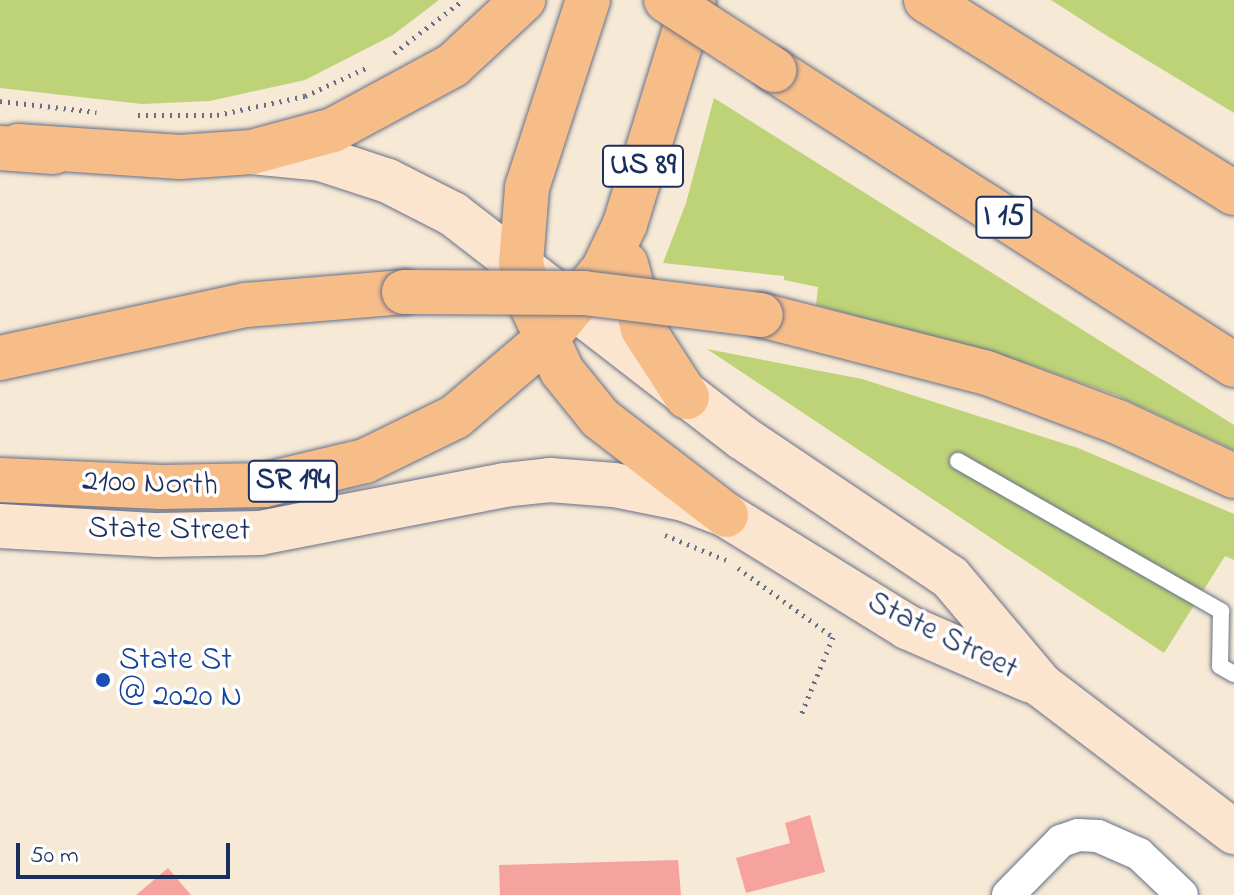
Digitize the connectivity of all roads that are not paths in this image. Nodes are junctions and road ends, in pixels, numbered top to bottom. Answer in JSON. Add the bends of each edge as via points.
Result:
{"nodes":[{"id":1,"x":523,"y":0,"type":"edge"},
{"id":2,"x":588,"y":0,"type":"edge"},
{"id":3,"x":666,"y":0,"type":"edge"},
{"id":4,"x":694,"y":0,"type":"edge"},
{"id":5,"x":926,"y":0,"type":"edge"},
{"id":6,"x":0,"y":145,"type":"edge"},
{"id":7,"x":252,"y":152,"type":"junction"},
{"id":8,"x":1234,"y":193,"type":"edge"},
{"id":9,"x":625,"y":224,"type":"junction"},
{"id":10,"x":521,"y":262,"type":"junction"},
{"id":11,"x":575,"y":307,"type":"junction"},
{"id":12,"x":545,"y":340,"type":"junction"},
{"id":13,"x":0,"y":358,"type":"edge"},
{"id":14,"x":1234,"y":365,"type":"edge"},
{"id":15,"x":687,"y":397,"type":"junction"},
{"id":16,"x":958,"y":461,"type":"dead end"},
{"id":17,"x":1234,"y":476,"type":"edge"},
{"id":18,"x":0,"y":480,"type":"edge"},
{"id":19,"x":726,"y":515,"type":"junction"},
{"id":20,"x":0,"y":526,"type":"edge"},
{"id":21,"x":1234,"y":674,"type":"edge"},
{"id":22,"x":1041,"y":685,"type":"junction"},
{"id":23,"x":1233,"y":829,"type":"edge"},
{"id":24,"x":1008,"y":895,"type":"edge"},
{"id":25,"x":1182,"y":895,"type":"edge"}],
"edges":[{"from":1,"to":7,"type":"highway","via":[[453,65],[395,100],[333,130]]},
{"from":2,"to":10,"type":"highway","via":[[527,188]]},
{"from":3,"to":14,"type":"highway","number":"I 15","bridge":true},
{"from":4,"to":9,"type":"highway","number":"US 89"},
{"from":5,"to":8,"type":"highway"},
{"from":6,"to":7,"type":"highway","via":[[180,157]]},
{"from":7,"to":10,"type":"main road","name":"State Street","via":[[321,159],[388,181],[453,214]]},
{"from":9,"to":11,"type":"highway","number":"US 89","via":[[603,270]]},
{"from":9,"to":15,"type":"highway","via":[[628,277],[643,329]]},
{"from":10,"to":11,"type":"main road","name":"State Street"},
{"from":10,"to":12,"type":"highway"},
{"from":11,"to":12,"type":"highway","number":"SR 194"},
{"from":11,"to":15,"type":"main road","name":"State Street"},
{"from":12,"to":18,"type":"highway","name":"2100 North","number":"SR 194","via":[[455,417],[332,472],[239,487]]},
{"from":12,"to":19,"type":"highway","via":[[600,418]]},
{"from":13,"to":17,"type":"highway","bridge":true,"via":[[246,305],[404,292],[584,293],[761,315],[987,373],[1118,422]]},
{"from":15,"to":22,"type":"main road","name":"State Street","via":[[950,577]]},
{"from":16,"to":21,"type":"lane","via":[[1221,611],[1220,666]]},
{"from":19,"to":20,"type":"main road","name":"State Street","via":[[646,490],[550,480],[458,491],[260,533],[158,535]]},
{"from":19,"to":22,"type":"main road","name":"State Street","via":[[907,627]]},
{"from":22,"to":23,"type":"main road"},
{"from":24,"to":25,"type":"street","via":[[1061,841],[1078,835],[1139,854]]}]}
